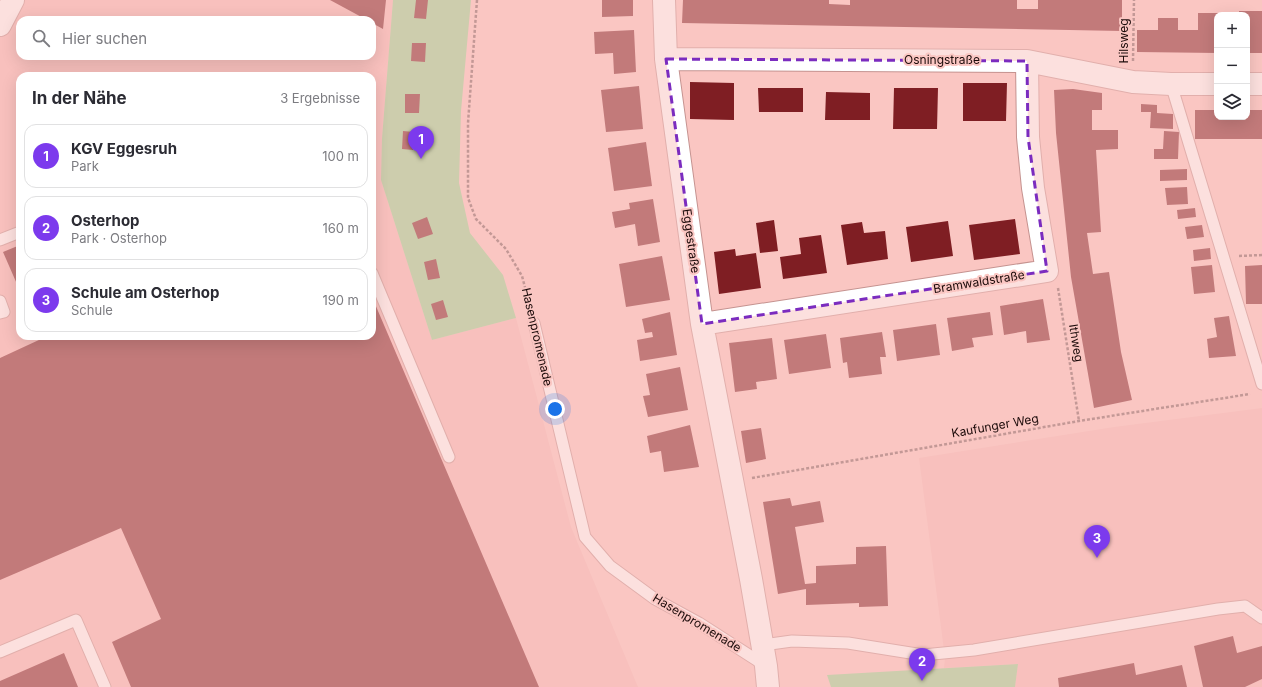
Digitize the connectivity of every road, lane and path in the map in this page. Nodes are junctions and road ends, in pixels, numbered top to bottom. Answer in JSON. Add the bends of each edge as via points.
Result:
{"nodes":[{"id":1,"x":13,"y":0,"type":"edge"},
{"id":2,"x":477,"y":0,"type":"edge"},
{"id":3,"x":664,"y":0,"type":"edge"},
{"id":4,"x":1134,"y":0,"type":"edge"},
{"id":5,"x":0,"y":25,"type":"edge"},
{"id":6,"x":666,"y":59,"type":"junction"},
{"id":7,"x":1027,"y":61,"type":"junction"},
{"id":8,"x":1133,"y":82,"type":"junction"},
{"id":9,"x":1171,"y":84,"type":"junction"},
{"id":10,"x":1214,"y":84,"type":"edge"},
{"id":11,"x":1250,"y":84,"type":"edge"},
{"id":12,"x":1262,"y":84,"type":"edge"},
{"id":13,"x":16,"y":234,"type":"edge"},
{"id":14,"x":0,"y":240,"type":"edge"},
{"id":15,"x":1262,"y":255,"type":"edge"},
{"id":16,"x":1239,"y":256,"type":"dead end"},
{"id":17,"x":1047,"y":271,"type":"junction"},
{"id":18,"x":376,"y":283,"type":"edge"},
{"id":19,"x":0,"y":301,"type":"edge"},
{"id":20,"x":0,"y":313,"type":"edge"},
{"id":21,"x":534,"y":323,"type":"joint"},
{"id":22,"x":702,"y":324,"type":"junction"},
{"id":23,"x":1262,"y":384,"type":"edge"},
{"id":24,"x":1254,"y":393,"type":"dead end"},
{"id":25,"x":1079,"y":421,"type":"junction"},
{"id":26,"x":449,"y":458,"type":"dead end"},
{"id":27,"x":732,"y":481,"type":"junction"},
{"id":28,"x":1262,"y":618,"type":"edge"},
{"id":29,"x":763,"y":645,"type":"junction"},
{"id":30,"x":0,"y":652,"type":"edge"},
{"id":31,"x":767,"y":677,"type":"edge"},
{"id":32,"x":105,"y":687,"type":"edge"}],
"edges":[{"from":1,"to":5,"type":"street"},
{"from":2,"to":21,"type":"path","name":"Hasenpromenade","via":[[468,123],[468,198],[476,219],[506,249],[522,276]]},
{"from":3,"to":6,"type":"street","name":"Eggestraße"},
{"from":4,"to":8,"type":"path","name":"Hilsweg"},
{"from":6,"to":7,"type":"street","name":"Osningstraße"},
{"from":6,"to":22,"type":"street","name":"Eggestraße"},
{"from":7,"to":8,"type":"street","name":"Osningstraße"},
{"from":7,"to":17,"type":"street","via":[[1028,144]]},
{"from":8,"to":9,"type":"street","name":"Osningstraße"},
{"from":9,"to":10,"type":"street","name":"Osningstraße"},
{"from":9,"to":23,"type":"lane"},
{"from":11,"to":12,"type":"street"},
{"from":13,"to":14,"type":"lane"},
{"from":15,"to":16,"type":"path"},
{"from":17,"to":22,"type":"street","name":"Bramwaldstraße"},
{"from":17,"to":25,"type":"path","name":"Ithweg","via":[[1056,279]]},
{"from":18,"to":26,"type":"lane"},
{"from":19,"to":20,"type":"lane","via":[[4,312]]},
{"from":21,"to":31,"type":"lane","name":"Hasenpromenade","via":[[585,537],[610,566],[655,599],[699,623]]},
{"from":22,"to":27,"type":"street","name":"Eggestraße"},
{"from":24,"to":25,"type":"path","name":"Kaufunger Weg"},
{"from":25,"to":27,"type":"path","name":"Kaufunger Weg"},
{"from":27,"to":29,"type":"street","name":"Eggestraße"},
{"from":28,"to":29,"type":"lane","via":[[1245,606],[974,650],[923,655],[848,643],[792,641]]},
{"from":29,"to":31,"type":"street","name":"Eggestraße"},
{"from":30,"to":32,"type":"lane","via":[[76,620]]}]}
